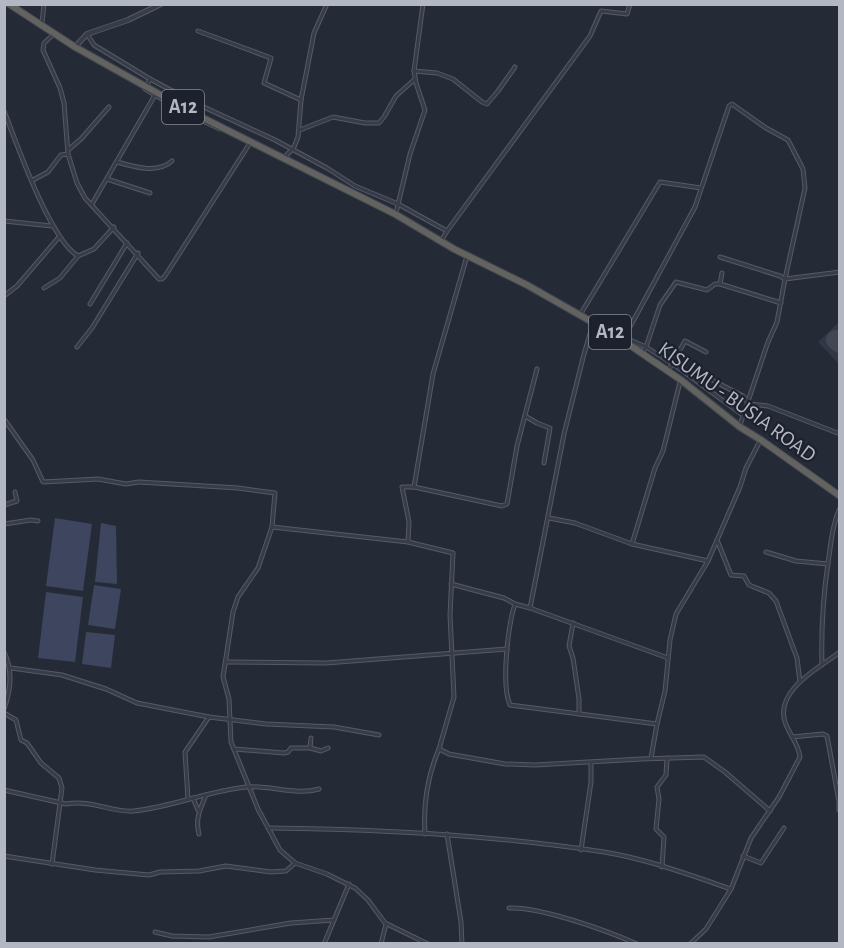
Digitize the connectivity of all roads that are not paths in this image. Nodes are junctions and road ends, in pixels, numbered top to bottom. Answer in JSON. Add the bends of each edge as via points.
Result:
{"nodes":[{"id":1,"x":9,"y":4,"type":"edge"},
{"id":2,"x":44,"y":4,"type":"edge"},
{"id":3,"x":142,"y":4,"type":"edge"},
{"id":4,"x":161,"y":4,"type":"edge"},
{"id":5,"x":327,"y":4,"type":"edge"},
{"id":6,"x":423,"y":4,"type":"edge"},
{"id":7,"x":630,"y":4,"type":"edge"},
{"id":8,"x":144,"y":11,"type":"junction"},
{"id":9,"x":41,"y":27,"type":"junction"},
{"id":10,"x":198,"y":31,"type":"dead end"},
{"id":11,"x":54,"y":34,"type":"junction"},
{"id":12,"x":87,"y":34,"type":"junction"},
{"id":13,"x":75,"y":47,"type":"junction"},
{"id":14,"x":515,"y":67,"type":"dead end"},
{"id":15,"x":414,"y":71,"type":"junction"},
{"id":16,"x":150,"y":79,"type":"junction"},
{"id":17,"x":415,"y":79,"type":"junction"},
{"id":18,"x":146,"y":86,"type":"junction"},
{"id":19,"x":155,"y":95,"type":"junction"},
{"id":20,"x":301,"y":100,"type":"junction"},
{"id":21,"x":109,"y":107,"type":"dead end"},
{"id":22,"x":4,"y":111,"type":"edge"},
{"id":23,"x":221,"y":128,"type":"junction"},
{"id":24,"x":300,"y":130,"type":"dead end"},
{"id":25,"x":250,"y":143,"type":"junction"},
{"id":26,"x":293,"y":149,"type":"junction"},
{"id":27,"x":68,"y":152,"type":"junction"},
{"id":28,"x":284,"y":159,"type":"junction"},
{"id":29,"x":172,"y":161,"type":"dead end"},
{"id":30,"x":117,"y":162,"type":"junction"},
{"id":31,"x":107,"y":179,"type":"junction"},
{"id":32,"x":33,"y":180,"type":"junction"},
{"id":33,"x":702,"y":188,"type":"junction"},
{"id":34,"x":150,"y":193,"type":"dead end"},
{"id":35,"x":92,"y":204,"type":"junction"},
{"id":36,"x":398,"y":204,"type":"junction"},
{"id":37,"x":395,"y":214,"type":"junction"},
{"id":38,"x":4,"y":221,"type":"edge"},
{"id":39,"x":52,"y":226,"type":"junction"},
{"id":40,"x":114,"y":227,"type":"junction"},
{"id":41,"x":447,"y":231,"type":"junction"},
{"id":42,"x":59,"y":237,"type":"junction"},
{"id":43,"x":441,"y":241,"type":"junction"},
{"id":44,"x":127,"y":243,"type":"junction"},
{"id":45,"x":138,"y":253,"type":"junction"},
{"id":46,"x":78,"y":256,"type":"junction"},
{"id":47,"x":467,"y":256,"type":"junction"},
{"id":48,"x":720,"y":257,"type":"dead end"},
{"id":49,"x":840,"y":272,"type":"edge"},
{"id":50,"x":722,"y":273,"type":"dead end"},
{"id":51,"x":785,"y":279,"type":"junction"},
{"id":52,"x":720,"y":284,"type":"junction"},
{"id":53,"x":44,"y":288,"type":"dead end"},
{"id":54,"x":4,"y":296,"type":"edge"},
{"id":55,"x":781,"y":303,"type":"junction"},
{"id":56,"x":90,"y":304,"type":"dead end"},
{"id":57,"x":580,"y":315,"type":"junction"},
{"id":58,"x":594,"y":323,"type":"junction"},
{"id":59,"x":615,"y":336,"type":"junction"},
{"id":60,"x":623,"y":337,"type":"junction"},
{"id":61,"x":77,"y":347,"type":"dead end"},
{"id":62,"x":644,"y":350,"type":"junction"},
{"id":63,"x":706,"y":352,"type":"dead end"},
{"id":64,"x":672,"y":364,"type":"junction"},
{"id":65,"x":537,"y":369,"type":"dead end"},
{"id":66,"x":668,"y":371,"type":"junction"},
{"id":67,"x":681,"y":380,"type":"junction"},
{"id":68,"x":712,"y":380,"type":"dead end"},
{"id":69,"x":749,"y":404,"type":"junction"},
{"id":70,"x":525,"y":416,"type":"junction"},
{"id":71,"x":744,"y":416,"type":"junction"},
{"id":72,"x":4,"y":419,"type":"edge"},
{"id":73,"x":740,"y":427,"type":"junction"},
{"id":74,"x":840,"y":434,"type":"edge"},
{"id":75,"x":762,"y":440,"type":"junction"},
{"id":76,"x":544,"y":463,"type":"dead end"},
{"id":77,"x":414,"y":487,"type":"junction"},
{"id":78,"x":15,"y":492,"type":"dead end"},
{"id":79,"x":840,"y":496,"type":"edge"},
{"id":80,"x":4,"y":506,"type":"edge"},
{"id":81,"x":840,"y":508,"type":"edge"},
{"id":82,"x":549,"y":518,"type":"junction"},
{"id":83,"x":38,"y":521,"type":"dead end"},
{"id":84,"x":4,"y":524,"type":"edge"},
{"id":85,"x":272,"y":527,"type":"junction"},
{"id":86,"x":717,"y":540,"type":"junction"},
{"id":87,"x":408,"y":542,"type":"junction"},
{"id":88,"x":632,"y":544,"type":"junction"},
{"id":89,"x":765,"y":552,"type":"dead end"},
{"id":90,"x":708,"y":561,"type":"junction"},
{"id":91,"x":828,"y":564,"type":"junction"},
{"id":92,"x":451,"y":584,"type":"junction"},
{"id":93,"x":515,"y":604,"type":"junction"},
{"id":94,"x":530,"y":608,"type":"junction"},
{"id":95,"x":573,"y":623,"type":"junction"},
{"id":96,"x":507,"y":649,"type":"junction"},
{"id":97,"x":4,"y":652,"type":"edge"},
{"id":98,"x":451,"y":652,"type":"junction"},
{"id":99,"x":840,"y":652,"type":"edge"},
{"id":100,"x":668,"y":658,"type":"junction"},
{"id":101,"x":226,"y":662,"type":"junction"},
{"id":102,"x":822,"y":665,"type":"junction"},
{"id":103,"x":11,"y":668,"type":"junction"},
{"id":104,"x":800,"y":682,"type":"junction"},
{"id":105,"x":4,"y":711,"type":"edge"},
{"id":106,"x":579,"y":714,"type":"junction"},
{"id":107,"x":209,"y":717,"type":"junction"},
{"id":108,"x":231,"y":720,"type":"junction"},
{"id":109,"x":657,"y":724,"type":"junction"},
{"id":110,"x":379,"y":735,"type":"dead end"},
{"id":111,"x":792,"y":737,"type":"junction"},
{"id":112,"x":311,"y":738,"type":"dead end"},
{"id":113,"x":310,"y":748,"type":"junction"},
{"id":114,"x":328,"y":748,"type":"dead end"},
{"id":115,"x":234,"y":749,"type":"junction"},
{"id":116,"x":439,"y":749,"type":"junction"},
{"id":117,"x":651,"y":758,"type":"junction"},
{"id":118,"x":667,"y":758,"type":"junction"},
{"id":119,"x":591,"y":763,"type":"junction"},
{"id":120,"x":248,"y":787,"type":"junction"},
{"id":121,"x":319,"y":789,"type":"dead end"},
{"id":122,"x":4,"y":790,"type":"edge"},
{"id":123,"x":206,"y":795,"type":"junction"},
{"id":124,"x":193,"y":798,"type":"junction"},
{"id":125,"x":188,"y":800,"type":"junction"},
{"id":126,"x":59,"y":802,"type":"junction"},
{"id":127,"x":839,"y":810,"type":"edge"},
{"id":128,"x":770,"y":811,"type":"junction"},
{"id":129,"x":198,"y":816,"type":"junction"},
{"id":130,"x":268,"y":828,"type":"junction"},
{"id":131,"x":784,"y":828,"type":"dead end"},
{"id":132,"x":199,"y":834,"type":"dead end"},
{"id":133,"x":425,"y":834,"type":"junction"},
{"id":134,"x":447,"y":834,"type":"junction"},
{"id":135,"x":581,"y":850,"type":"junction"},
{"id":136,"x":4,"y":856,"type":"edge"},
{"id":137,"x":743,"y":856,"type":"junction"},
{"id":138,"x":295,"y":863,"type":"junction"},
{"id":139,"x":52,"y":864,"type":"junction"},
{"id":140,"x":662,"y":867,"type":"junction"},
{"id":141,"x":349,"y":884,"type":"junction"},
{"id":142,"x":731,"y":889,"type":"junction"},
{"id":143,"x":509,"y":908,"type":"dead end"},
{"id":144,"x":334,"y":920,"type":"junction"},
{"id":145,"x":386,"y":924,"type":"junction"},
{"id":146,"x":155,"y":932,"type":"dead end"},
{"id":147,"x":324,"y":944,"type":"edge"},
{"id":148,"x":381,"y":944,"type":"edge"},
{"id":149,"x":428,"y":944,"type":"edge"},
{"id":150,"x":462,"y":944,"type":"edge"},
{"id":151,"x":637,"y":944,"type":"edge"},
{"id":152,"x":690,"y":944,"type":"edge"}],
"edges":[{"from":1,"to":9,"type":"highway","number":"A12"},
{"from":2,"to":9,"type":"street"},
{"from":3,"to":8,"type":"street"},
{"from":4,"to":8,"type":"street"},
{"from":5,"to":20,"type":"street","via":[[314,33]]},
{"from":6,"to":15,"type":"street"},
{"from":7,"to":41,"type":"street","via":[[627,14],[600,11],[583,47]]},
{"from":8,"to":12,"type":"street"},
{"from":9,"to":11,"type":"highway","number":"A12"},
{"from":10,"to":20,"type":"street","via":[[271,58],[264,83]]},
{"from":11,"to":13,"type":"highway","number":"A12"},
{"from":11,"to":27,"type":"street","via":[[44,43],[43,50],[64,103]]},
{"from":12,"to":13,"type":"street"},
{"from":12,"to":16,"type":"street","via":[[94,45]]},
{"from":13,"to":18,"type":"highway","number":"A12"},
{"from":14,"to":15,"type":"street","via":[[487,104],[453,78]]},
{"from":15,"to":17,"type":"street"},
{"from":16,"to":18,"type":"street"},
{"from":16,"to":26,"type":"street"},
{"from":17,"to":24,"type":"street","via":[[396,96],[379,123],[333,117]]},
{"from":17,"to":36,"type":"street","via":[[425,110]]},
{"from":18,"to":19,"type":"street"},
{"from":18,"to":23,"type":"highway","number":"A12"},
{"from":19,"to":23,"type":"street"},
{"from":19,"to":30,"type":"street"},
{"from":20,"to":26,"type":"street","via":[[299,131]]},
{"from":21,"to":27,"type":"street"},
{"from":22,"to":32,"type":"street"},
{"from":23,"to":25,"type":"highway","number":"A12"},
{"from":25,"to":28,"type":"highway","number":"A12"},
{"from":25,"to":45,"type":"street","via":[[162,279]]},
{"from":26,"to":28,"type":"street"},
{"from":26,"to":36,"type":"street","via":[[356,186]]},
{"from":27,"to":32,"type":"street","via":[[48,172]]},
{"from":27,"to":35,"type":"street","via":[[77,183]]},
{"from":28,"to":37,"type":"highway","name":"KISUMU - BUSIA ROAD","number":"A12"},
{"from":29,"to":30,"type":"street","via":[[166,167],[147,168]]},
{"from":30,"to":31,"type":"street"},
{"from":31,"to":34,"type":"street"},
{"from":31,"to":35,"type":"street"},
{"from":32,"to":39,"type":"street"},
{"from":33,"to":51,"type":"street","via":[[730,105],[788,140],[806,182]]},
{"from":33,"to":57,"type":"street","via":[[660,182]]},
{"from":33,"to":60,"type":"street","via":[[688,222]]},
{"from":35,"to":40,"type":"street"},
{"from":36,"to":37,"type":"street"},
{"from":36,"to":41,"type":"street"},
{"from":37,"to":43,"type":"highway","name":"KISUMU - BUSIA ROAD","number":"A12"},
{"from":38,"to":39,"type":"street"},
{"from":39,"to":42,"type":"street"},
{"from":40,"to":44,"type":"street"},
{"from":40,"to":46,"type":"street","via":[[94,249]]},
{"from":41,"to":43,"type":"street"},
{"from":42,"to":46,"type":"street"},
{"from":42,"to":54,"type":"street"},
{"from":43,"to":47,"type":"highway","name":"KISUMU - BUSIA ROAD","number":"A12"},
{"from":44,"to":45,"type":"street"},
{"from":44,"to":56,"type":"street"},
{"from":45,"to":61,"type":"street"},
{"from":46,"to":53,"type":"street","via":[[60,278]]},
{"from":47,"to":57,"type":"highway","name":"KISUMU - BUSIA ROAD","number":"A12"},
{"from":47,"to":77,"type":"street","via":[[433,374]]},
{"from":48,"to":51,"type":"street"},
{"from":49,"to":51,"type":"street"},
{"from":50,"to":52,"type":"street"},
{"from":51,"to":55,"type":"street"},
{"from":52,"to":55,"type":"street"},
{"from":52,"to":62,"type":"street","via":[[706,290],[676,282],[660,305]]},
{"from":55,"to":69,"type":"street"},
{"from":57,"to":58,"type":"highway","name":"KISUMU - BUSIA ROAD","number":"A12"},
{"from":58,"to":59,"type":"highway","name":"KISUMU - BUSIA ROAD","number":"A12"},
{"from":58,"to":82,"type":"street","via":[[567,424]]},
{"from":59,"to":60,"type":"street"},
{"from":59,"to":62,"type":"highway","name":"KISUMU - BUSIA ROAD","number":"A12"},
{"from":60,"to":62,"type":"street"},
{"from":62,"to":64,"type":"street"},
{"from":62,"to":66,"type":"highway","name":"KISUMU - BUSIA ROAD","number":"A12"},
{"from":63,"to":64,"type":"street","via":[[685,341]]},
{"from":64,"to":66,"type":"street"},
{"from":64,"to":71,"type":"street"},
{"from":65,"to":70,"type":"street"},
{"from":66,"to":67,"type":"highway","name":"KISUMU - BUSIA ROAD","number":"A12"},
{"from":67,"to":73,"type":"highway","name":"KISUMU - BUSIA ROAD","number":"A12"},
{"from":67,"to":88,"type":"street","via":[[663,451]]},
{"from":68,"to":69,"type":"street","via":[[743,396]]},
{"from":69,"to":71,"type":"street"},
{"from":69,"to":74,"type":"street","via":[[768,406]]},
{"from":70,"to":76,"type":"street","via":[[550,428]]},
{"from":70,"to":77,"type":"street","via":[[505,505]]},
{"from":71,"to":73,"type":"street"},
{"from":72,"to":85,"type":"street","via":[[33,460],[43,482],[98,478],[126,484],[272,492],[276,499]]},
{"from":73,"to":75,"type":"highway","name":"KISUMU - BUSIA ROAD","number":"A12"},
{"from":75,"to":79,"type":"highway","name":"KISUMU - BUSIA ROAD","number":"A12"},
{"from":75,"to":86,"type":"street","via":[[746,468]]},
{"from":77,"to":87,"type":"street","via":[[402,487],[409,522]]},
{"from":78,"to":80,"type":"street","via":[[16,501]]},
{"from":81,"to":91,"type":"street"},
{"from":82,"to":88,"type":"street","via":[[575,523]]},
{"from":82,"to":94,"type":"street"},
{"from":83,"to":84,"type":"street"},
{"from":85,"to":87,"type":"street"},
{"from":85,"to":101,"type":"street","via":[[258,568],[235,604]]},
{"from":86,"to":90,"type":"street"},
{"from":86,"to":104,"type":"street","via":[[731,575],[744,576],[749,585],[769,593],[776,601],[797,658]]},
{"from":87,"to":92,"type":"street","via":[[453,553]]},
{"from":88,"to":90,"type":"street"},
{"from":89,"to":91,"type":"street","via":[[796,561]]},
{"from":90,"to":100,"type":"street","via":[[676,614]]},
{"from":91,"to":102,"type":"street","via":[[821,624]]},
{"from":92,"to":93,"type":"street"},
{"from":92,"to":98,"type":"street"},
{"from":93,"to":94,"type":"street"},
{"from":93,"to":96,"type":"street"},
{"from":94,"to":95,"type":"street"},
{"from":95,"to":100,"type":"street"},
{"from":95,"to":106,"type":"street","via":[[569,646]]},
{"from":96,"to":98,"type":"street"},
{"from":96,"to":106,"type":"street","via":[[510,705]]},
{"from":97,"to":103,"type":"street"},
{"from":98,"to":101,"type":"street","via":[[326,663]]},
{"from":98,"to":116,"type":"street","via":[[454,698]]},
{"from":99,"to":102,"type":"street"},
{"from":100,"to":109,"type":"street"},
{"from":101,"to":108,"type":"street","via":[[223,682]]},
{"from":102,"to":104,"type":"street"},
{"from":103,"to":105,"type":"street"},
{"from":103,"to":107,"type":"street","via":[[62,675],[137,703]]},
{"from":104,"to":111,"type":"street","via":[[786,699],[784,708]]},
{"from":105,"to":126,"type":"street","via":[[16,720],[21,740],[59,778]]},
{"from":106,"to":109,"type":"street"},
{"from":107,"to":108,"type":"street"},
{"from":107,"to":125,"type":"street","via":[[185,752]]},
{"from":108,"to":110,"type":"street","via":[[334,727]]},
{"from":108,"to":115,"type":"street"},
{"from":109,"to":117,"type":"street"},
{"from":111,"to":127,"type":"street","via":[[826,736]]},
{"from":111,"to":128,"type":"street","via":[[800,757]]},
{"from":112,"to":113,"type":"street"},
{"from":113,"to":114,"type":"street"},
{"from":113,"to":115,"type":"street","via":[[293,747],[284,753]]},
{"from":115,"to":120,"type":"street"},
{"from":116,"to":119,"type":"street","via":[[505,764]]},
{"from":116,"to":133,"type":"street","via":[[425,799]]},
{"from":117,"to":118,"type":"street"},
{"from":117,"to":119,"type":"street"},
{"from":118,"to":128,"type":"street","via":[[706,758]]},
{"from":118,"to":140,"type":"street","via":[[666,775],[656,791],[656,829],[664,837]]},
{"from":119,"to":135,"type":"street"},
{"from":120,"to":121,"type":"street"},
{"from":120,"to":123,"type":"street"},
{"from":120,"to":130,"type":"street"},
{"from":122,"to":126,"type":"street"},
{"from":123,"to":124,"type":"street"},
{"from":123,"to":129,"type":"street"},
{"from":124,"to":125,"type":"street"},
{"from":124,"to":129,"type":"street"},
{"from":125,"to":126,"type":"street","via":[[134,811]]},
{"from":126,"to":139,"type":"street"},
{"from":128,"to":137,"type":"street"},
{"from":129,"to":132,"type":"street"},
{"from":130,"to":133,"type":"street"},
{"from":130,"to":138,"type":"street","via":[[280,850]]},
{"from":131,"to":137,"type":"street","via":[[761,863]]},
{"from":133,"to":134,"type":"street"},
{"from":134,"to":135,"type":"street"},
{"from":134,"to":150,"type":"street"},
{"from":135,"to":140,"type":"street"},
{"from":136,"to":139,"type":"street"},
{"from":137,"to":142,"type":"street"},
{"from":138,"to":139,"type":"street","via":[[286,870],[271,872],[226,866],[148,875]]},
{"from":138,"to":141,"type":"street"},
{"from":140,"to":142,"type":"street"},
{"from":141,"to":144,"type":"street"},
{"from":141,"to":145,"type":"street","via":[[368,900]]},
{"from":142,"to":152,"type":"street","via":[[706,929]]},
{"from":143,"to":151,"type":"street","via":[[551,915]]},
{"from":144,"to":146,"type":"street","via":[[209,937]]},
{"from":144,"to":147,"type":"street"},
{"from":145,"to":148,"type":"street"},
{"from":145,"to":149,"type":"street"}]}
